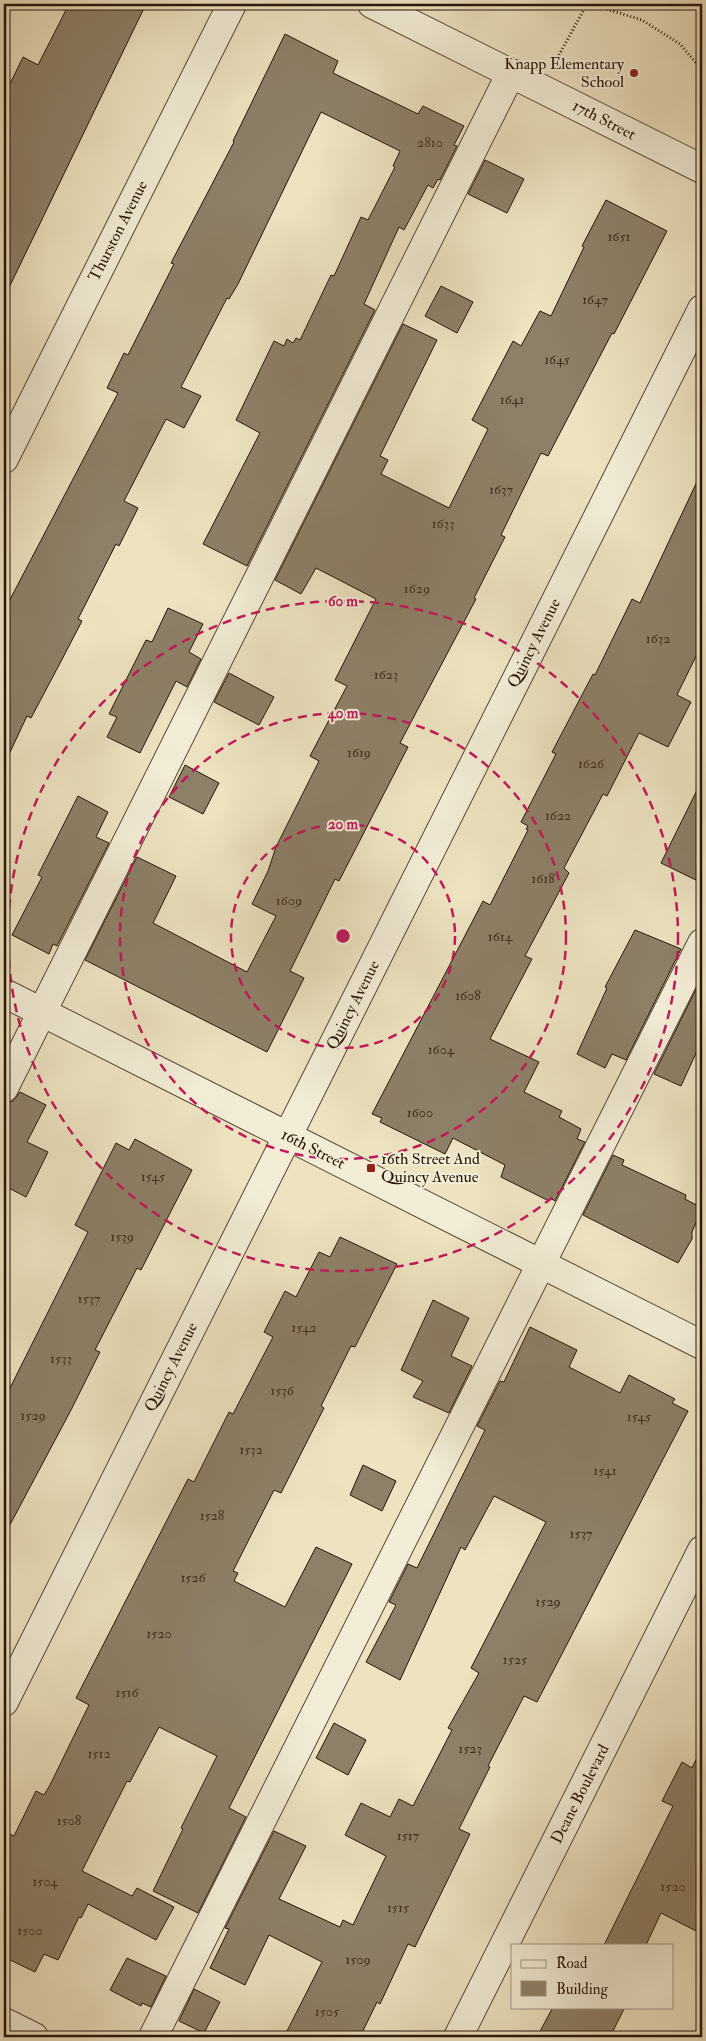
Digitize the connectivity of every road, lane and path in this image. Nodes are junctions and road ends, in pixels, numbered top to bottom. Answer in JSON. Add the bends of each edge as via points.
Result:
{"nodes":[{"id":1,"x":232,"y":4,"type":"edge"},
{"id":2,"x":372,"y":4,"type":"edge"},
{"id":3,"x":589,"y":4,"type":"edge"},
{"id":4,"x":559,"y":55,"type":"dead end"},
{"id":5,"x":702,"y":70,"type":"edge"},
{"id":6,"x":511,"y":73,"type":"junction"},
{"id":7,"x":702,"y":169,"type":"edge"},
{"id":8,"x":702,"y":309,"type":"edge"},
{"id":9,"x":4,"y":459,"type":"edge"},
{"id":10,"x":702,"y":943,"type":"edge"},
{"id":11,"x":4,"y":993,"type":"edge"},
{"id":12,"x":42,"y":1012,"type":"junction"},
{"id":13,"x":4,"y":1088,"type":"edge"},
{"id":14,"x":287,"y":1136,"type":"junction"},
{"id":15,"x":542,"y":1264,"type":"junction"},
{"id":16,"x":702,"y":1345,"type":"edge"},
{"id":17,"x":702,"y":1550,"type":"edge"},
{"id":18,"x":4,"y":1702,"type":"edge"},
{"id":19,"x":4,"y":2022,"type":"edge"},
{"id":20,"x":34,"y":2037,"type":"edge"},
{"id":21,"x":154,"y":2037,"type":"edge"},
{"id":22,"x":458,"y":2037,"type":"edge"}],
"edges":[{"from":1,"to":9,"type":"street","name":"Thurston Avenue"},
{"from":2,"to":6,"type":"street","name":"17th Street"},
{"from":3,"to":4,"type":"path"},
{"from":3,"to":5,"type":"path","via":[[642,20],[680,44]]},
{"from":6,"to":7,"type":"street","name":"17th Street"},
{"from":6,"to":12,"type":"street"},
{"from":8,"to":14,"type":"street","name":"Quincy Avenue"},
{"from":10,"to":15,"type":"street"},
{"from":11,"to":12,"type":"street","name":"16th Street"},
{"from":12,"to":13,"type":"street"},
{"from":12,"to":14,"type":"street","name":"16th Street"},
{"from":14,"to":15,"type":"street","name":"16th Street"},
{"from":14,"to":18,"type":"street","name":"Quincy Avenue"},
{"from":15,"to":16,"type":"street","name":"16th Street"},
{"from":15,"to":21,"type":"street"},
{"from":17,"to":22,"type":"street","name":"Deane Boulevard"},
{"from":19,"to":20,"type":"street"}]}
